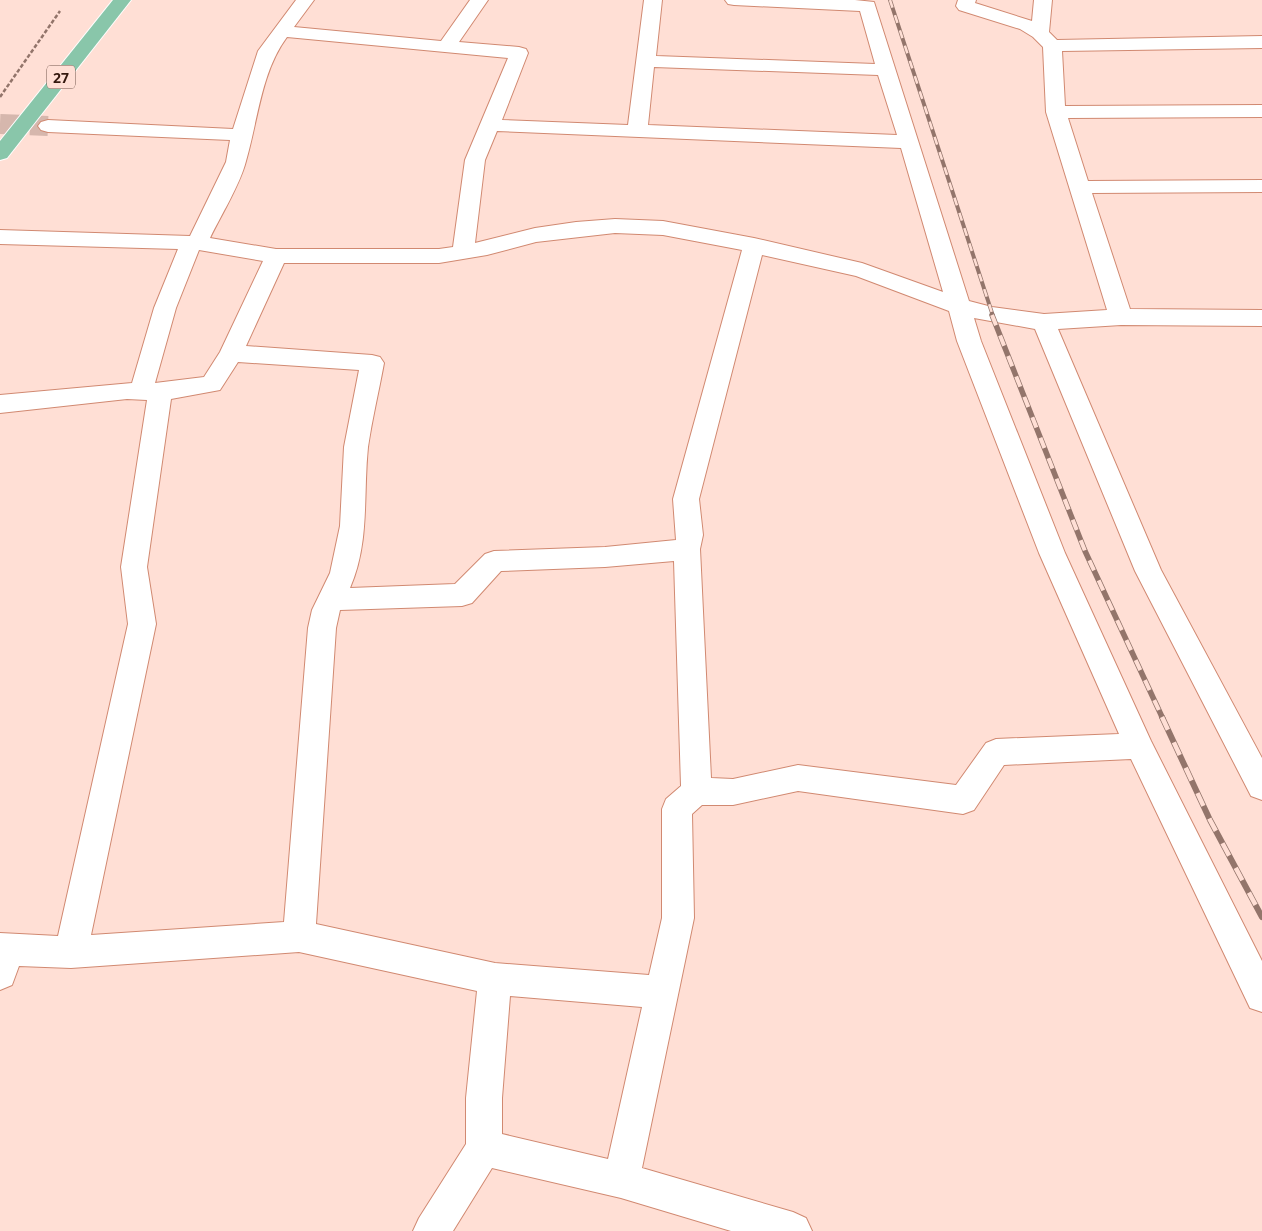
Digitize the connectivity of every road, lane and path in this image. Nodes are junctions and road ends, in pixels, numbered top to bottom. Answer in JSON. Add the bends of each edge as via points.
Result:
{"nodes":[{"id":1,"x":122,"y":0,"type":"edge"},
{"id":2,"x":305,"y":0,"type":"edge"},
{"id":3,"x":480,"y":0,"type":"edge"},
{"id":4,"x":653,"y":0,"type":"edge"},
{"id":5,"x":734,"y":0,"type":"edge"},
{"id":6,"x":967,"y":0,"type":"edge"},
{"id":7,"x":1043,"y":0,"type":"edge"},
{"id":8,"x":868,"y":3,"type":"edge"},
{"id":9,"x":60,"y":11,"type":"dead end"},
{"id":10,"x":282,"y":31,"type":"junction"},
{"id":11,"x":1046,"y":40,"type":"junction"},
{"id":12,"x":1262,"y":42,"type":"edge"},
{"id":13,"x":446,"y":47,"type":"junction"},
{"id":14,"x":644,"y":61,"type":"junction"},
{"id":15,"x":886,"y":70,"type":"junction"},
{"id":16,"x":0,"y":96,"type":"edge"},
{"id":17,"x":1262,"y":110,"type":"edge"},
{"id":18,"x":1056,"y":112,"type":"junction"},
{"id":19,"x":488,"y":125,"type":"junction"},
{"id":20,"x":48,"y":126,"type":"tunnel mouth"},
{"id":21,"x":637,"y":131,"type":"junction"},
{"id":22,"x":241,"y":135,"type":"junction"},
{"id":23,"x":909,"y":142,"type":"junction"},
{"id":24,"x":0,"y":154,"type":"edge"},
{"id":25,"x":1262,"y":186,"type":"edge"},
{"id":26,"x":1080,"y":187,"type":"junction"},
{"id":27,"x":0,"y":237,"type":"edge"},
{"id":28,"x":194,"y":243,"type":"junction"},
{"id":29,"x":754,"y":245,"type":"junction"},
{"id":30,"x":463,"y":252,"type":"junction"},
{"id":31,"x":276,"y":256,"type":"junction"},
{"id":32,"x":958,"y":306,"type":"junction"},
{"id":33,"x":1121,"y":317,"type":"junction"},
{"id":34,"x":1262,"y":318,"type":"edge"},
{"id":35,"x":1044,"y":322,"type":"junction"},
{"id":36,"x":231,"y":353,"type":"junction"},
{"id":37,"x":150,"y":392,"type":"junction"},
{"id":38,"x":0,"y":404,"type":"edge"},
{"id":39,"x":686,"y":549,"type":"junction"},
{"id":40,"x":331,"y":599,"type":"junction"},
{"id":41,"x":1138,"y":746,"type":"junction"},
{"id":42,"x":1262,"y":787,"type":"edge"},
{"id":43,"x":696,"y":791,"type":"junction"},
{"id":44,"x":299,"y":936,"type":"junction"},
{"id":45,"x":71,"y":952,"type":"junction"},
{"id":46,"x":2,"y":958,"type":"edge"},
{"id":47,"x":495,"y":979,"type":"junction"},
{"id":48,"x":660,"y":992,"type":"junction"},
{"id":49,"x":1262,"y":996,"type":"edge"},
{"id":50,"x":484,"y":1148,"type":"junction"},
{"id":51,"x":621,"y":1180,"type":"junction"},
{"id":52,"x":432,"y":1231,"type":"edge"},
{"id":53,"x":793,"y":1231,"type":"edge"}],
"edges":[{"from":1,"to":24,"type":"main road","number":"27"},
{"from":2,"to":10,"type":"street"},
{"from":3,"to":13,"type":"street"},
{"from":4,"to":14,"type":"street"},
{"from":5,"to":8,"type":"street"},
{"from":6,"to":11,"type":"street","via":[[965,6],[1026,25]]},
{"from":7,"to":11,"type":"street"},
{"from":8,"to":15,"type":"street"},
{"from":9,"to":16,"type":"path"},
{"from":10,"to":13,"type":"street"},
{"from":10,"to":22,"type":"street","via":[[267,52]]},
{"from":11,"to":12,"type":"street"},
{"from":11,"to":18,"type":"street"},
{"from":13,"to":19,"type":"street","via":[[519,53]]},
{"from":14,"to":15,"type":"street"},
{"from":14,"to":21,"type":"street"},
{"from":15,"to":23,"type":"street"},
{"from":17,"to":18,"type":"street"},
{"from":18,"to":26,"type":"street"},
{"from":19,"to":21,"type":"street"},
{"from":19,"to":30,"type":"street","via":[[475,160]]},
{"from":20,"to":22,"type":"street"},
{"from":21,"to":23,"type":"street"},
{"from":22,"to":28,"type":"street","via":[[236,162]]},
{"from":23,"to":32,"type":"street"},
{"from":25,"to":26,"type":"street"},
{"from":26,"to":33,"type":"street"},
{"from":27,"to":28,"type":"street"},
{"from":28,"to":31,"type":"street"},
{"from":28,"to":37,"type":"street","via":[[165,308]]},
{"from":29,"to":30,"type":"street","via":[[672,230],[615,226],[535,235]]},
{"from":29,"to":32,"type":"street","via":[[862,270]]},
{"from":29,"to":39,"type":"street","via":[[686,500],[690,535]]},
{"from":30,"to":31,"type":"street","via":[[439,256]]},
{"from":31,"to":36,"type":"street"},
{"from":32,"to":35,"type":"street","via":[[992,315]]},
{"from":32,"to":41,"type":"street","via":[[1052,554]]},
{"from":33,"to":34,"type":"street"},
{"from":33,"to":35,"type":"street"},
{"from":35,"to":42,"type":"street","via":[[1148,572]]},
{"from":36,"to":37,"type":"street","via":[[212,384]]},
{"from":36,"to":40,"type":"street","via":[[372,363],[356,447],[353,526],[343,573]]},
{"from":37,"to":38,"type":"street"},
{"from":37,"to":45,"type":"street","via":[[134,567],[142,624]]},
{"from":39,"to":40,"type":"street","via":[[494,561],[462,595]]},
{"from":39,"to":43,"type":"street"},
{"from":40,"to":44,"type":"street","via":[[322,628]]},
{"from":41,"to":43,"type":"street","via":[[996,752],[963,800],[798,778],[733,792]]},
{"from":41,"to":49,"type":"street"},
{"from":43,"to":48,"type":"street","via":[[678,809],[678,918]]},
{"from":44,"to":45,"type":"street"},
{"from":44,"to":47,"type":"street"},
{"from":45,"to":46,"type":"street"},
{"from":47,"to":48,"type":"street"},
{"from":47,"to":50,"type":"street","via":[[484,1098]]},
{"from":48,"to":51,"type":"street"},
{"from":50,"to":51,"type":"street"},
{"from":50,"to":52,"type":"street"},
{"from":51,"to":53,"type":"street"}]}
